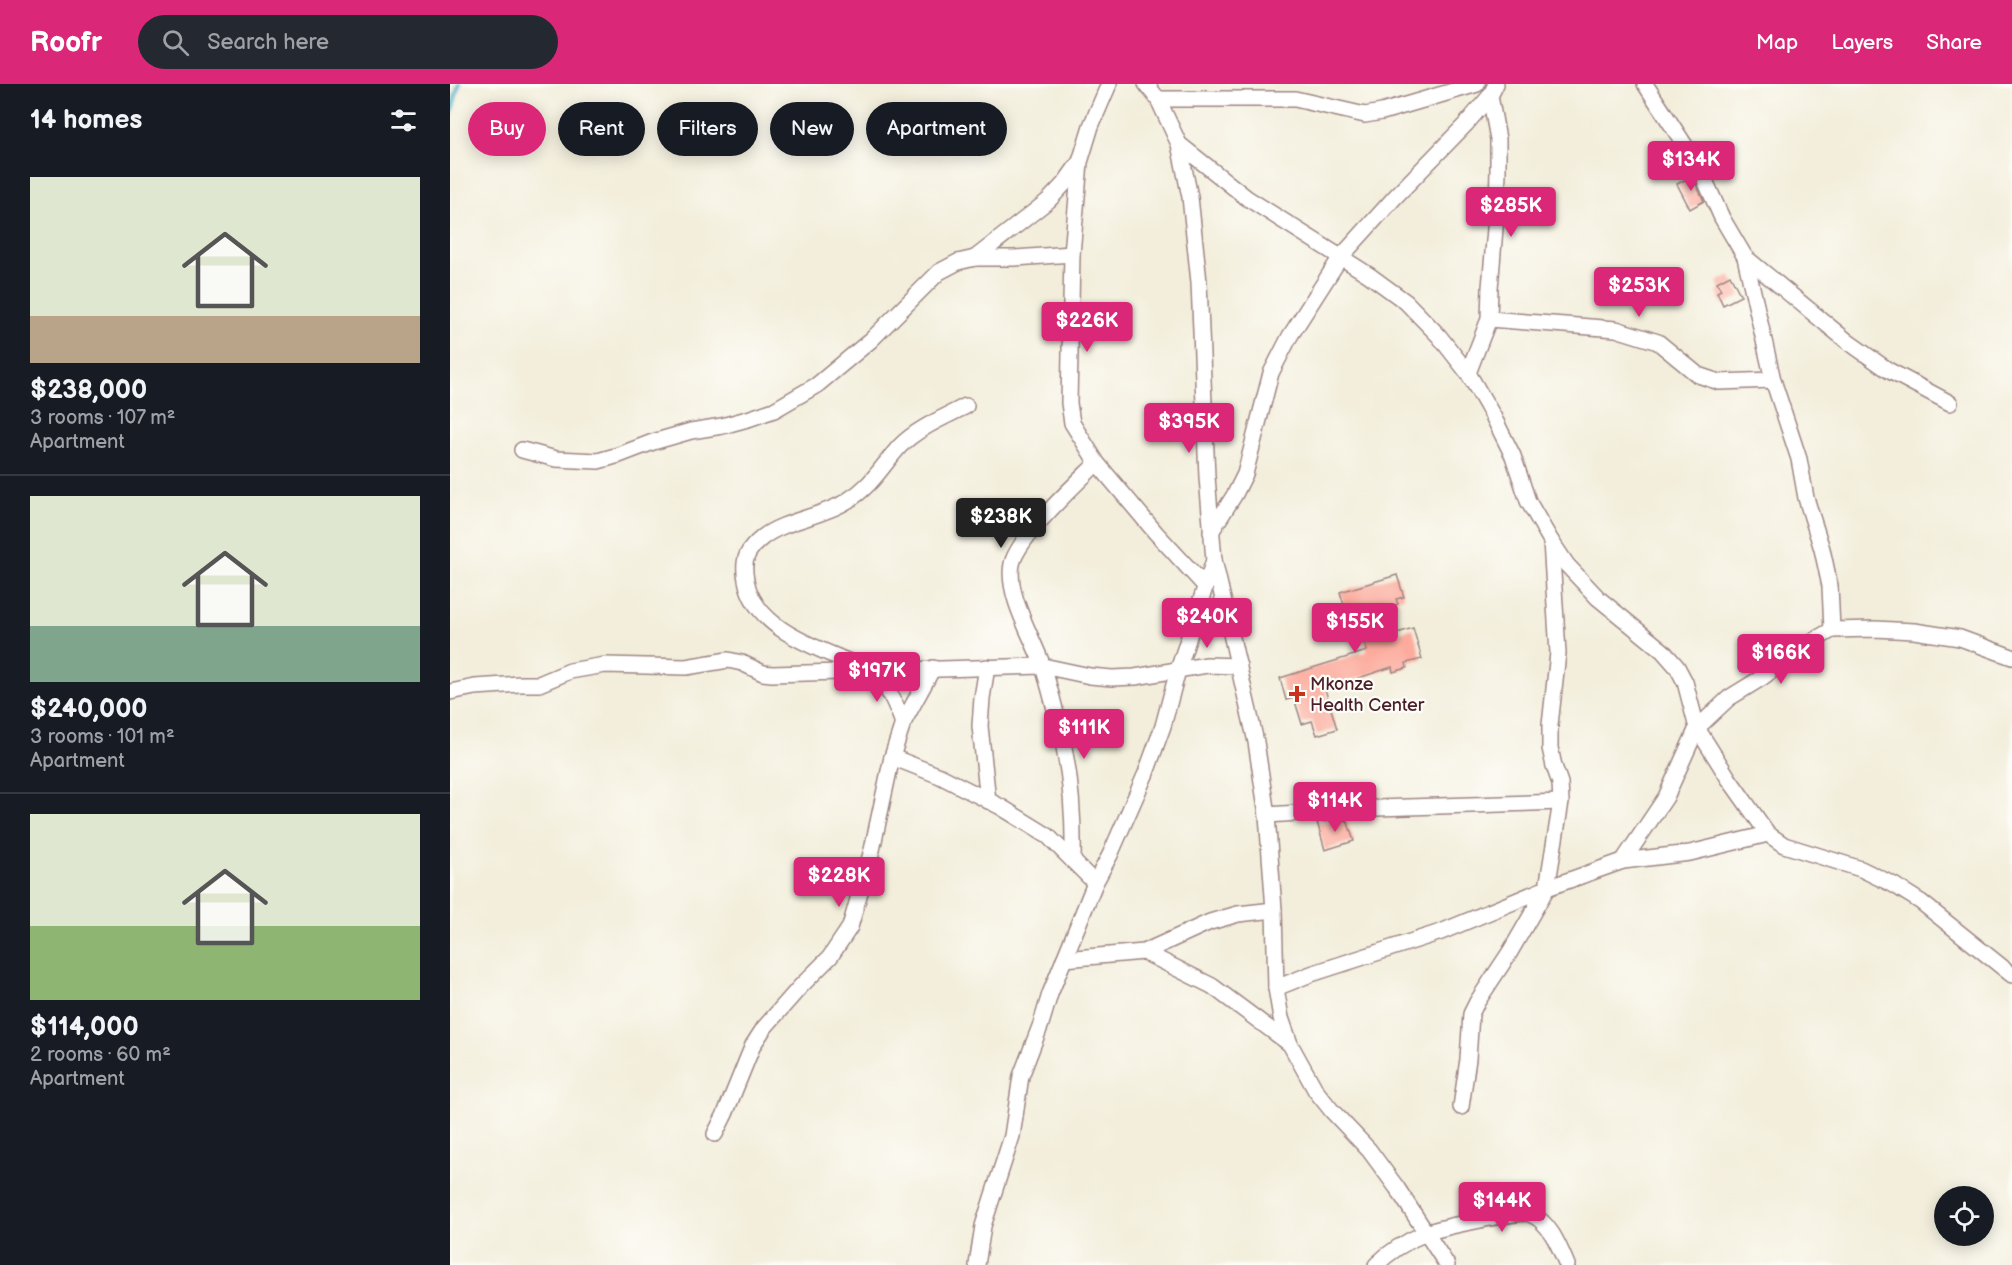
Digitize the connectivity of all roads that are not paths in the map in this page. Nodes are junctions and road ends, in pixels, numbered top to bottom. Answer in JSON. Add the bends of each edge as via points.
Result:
{"nodes":[{"id":1,"x":1109,"y":84,"type":"edge"},
{"id":2,"x":1146,"y":84,"type":"edge"},
{"id":3,"x":1477,"y":84,"type":"edge"},
{"id":4,"x":1645,"y":84,"type":"edge"},
{"id":5,"x":1493,"y":90,"type":"edge"},
{"id":6,"x":1158,"y":99,"type":"junction"},
{"id":7,"x":1179,"y":144,"type":"junction"},
{"id":8,"x":1080,"y":162,"type":"junction"},
{"id":9,"x":1072,"y":254,"type":"junction"},
{"id":10,"x":1745,"y":256,"type":"junction"},
{"id":11,"x":975,"y":258,"type":"junction"},
{"id":12,"x":1340,"y":258,"type":"junction"},
{"id":13,"x":1490,"y":319,"type":"junction"},
{"id":14,"x":1468,"y":374,"type":"junction"},
{"id":15,"x":1773,"y":380,"type":"junction"},
{"id":16,"x":1950,"y":403,"type":"dead end"},
{"id":17,"x":966,"y":406,"type":"dead end"},
{"id":18,"x":522,"y":450,"type":"dead end"},
{"id":19,"x":1096,"y":463,"type":"junction"},
{"id":20,"x":1211,"y":532,"type":"junction"},
{"id":21,"x":1551,"y":541,"type":"junction"},
{"id":22,"x":1214,"y":560,"type":"junction"},
{"id":23,"x":1205,"y":586,"type":"junction"},
{"id":24,"x":1832,"y":630,"type":"junction"},
{"id":25,"x":2012,"y":657,"type":"edge"},
{"id":26,"x":1043,"y":666,"type":"junction"},
{"id":27,"x":1239,"y":666,"type":"junction"},
{"id":28,"x":987,"y":667,"type":"junction"},
{"id":29,"x":933,"y":668,"type":"junction"},
{"id":30,"x":868,"y":670,"type":"junction"},
{"id":31,"x":1178,"y":670,"type":"junction"},
{"id":32,"x":450,"y":692,"type":"edge"},
{"id":33,"x":903,"y":723,"type":"junction"},
{"id":34,"x":1698,"y":728,"type":"junction"},
{"id":35,"x":892,"y":757,"type":"junction"},
{"id":36,"x":988,"y":801,"type":"junction"},
{"id":37,"x":1561,"y":802,"type":"junction"},
{"id":38,"x":1267,"y":816,"type":"junction"},
{"id":39,"x":1768,"y":834,"type":"junction"},
{"id":40,"x":1074,"y":861,"type":"junction"},
{"id":41,"x":1623,"y":861,"type":"junction"},
{"id":42,"x":1095,"y":883,"type":"junction"},
{"id":43,"x":1547,"y":888,"type":"junction"},
{"id":44,"x":1274,"y":910,"type":"junction"},
{"id":45,"x":1144,"y":952,"type":"junction"},
{"id":46,"x":1064,"y":958,"type":"junction"},
{"id":47,"x":2012,"y":975,"type":"edge"},
{"id":48,"x":1276,"y":988,"type":"junction"},
{"id":49,"x":1290,"y":1044,"type":"junction"},
{"id":50,"x":1461,"y":1107,"type":"dead end"},
{"id":51,"x":715,"y":1134,"type":"dead end"},
{"id":52,"x":1427,"y":1233,"type":"junction"},
{"id":53,"x":977,"y":1265,"type":"edge"},
{"id":54,"x":1376,"y":1265,"type":"edge"},
{"id":55,"x":1447,"y":1265,"type":"edge"},
{"id":56,"x":1567,"y":1265,"type":"edge"}],
"edges":[{"from":1,"to":8,"type":"street"},
{"from":2,"to":6,"type":"street"},
{"from":3,"to":6,"type":"street","via":[[1365,115],[1295,99]]},
{"from":4,"to":10,"type":"street","via":[[1699,168]]},
{"from":5,"to":12,"type":"street"},
{"from":5,"to":13,"type":"street","via":[[1498,171]]},
{"from":6,"to":7,"type":"street"},
{"from":7,"to":12,"type":"street","via":[[1246,198]]},
{"from":7,"to":20,"type":"street","via":[[1190,197],[1199,282]]},
{"from":8,"to":9,"type":"street"},
{"from":8,"to":11,"type":"street","via":[[1049,200]]},
{"from":9,"to":11,"type":"street"},
{"from":9,"to":19,"type":"street","via":[[1072,423]]},
{"from":10,"to":15,"type":"street"},
{"from":10,"to":16,"type":"street","via":[[1847,341],[1888,370]]},
{"from":11,"to":18,"type":"street","via":[[939,272],[871,340],[817,385],[774,410],[661,439],[598,461],[556,459]]},
{"from":12,"to":14,"type":"street","via":[[1406,302]]},
{"from":12,"to":20,"type":"street","via":[[1290,336],[1272,373],[1245,474]]},
{"from":13,"to":14,"type":"street"},
{"from":13,"to":15,"type":"street","via":[[1616,329],[1658,342],[1698,375],[1719,382]]},
{"from":14,"to":21,"type":"street","via":[[1513,456],[1528,501]]},
{"from":15,"to":24,"type":"street","via":[[1822,549],[1830,586]]},
{"from":17,"to":30,"type":"street","via":[[914,435],[870,483],[846,502],[764,536],[747,553],[743,566],[747,586],[766,615],[807,644]]},
{"from":19,"to":23,"type":"street"},
{"from":19,"to":26,"type":"street","via":[[1049,511],[1012,563],[1012,585]]},
{"from":20,"to":22,"type":"street"},
{"from":21,"to":34,"type":"street","via":[[1598,598],[1677,667]]},
{"from":21,"to":37,"type":"street","via":[[1558,653],[1550,748]]},
{"from":22,"to":23,"type":"street"},
{"from":22,"to":27,"type":"street"},
{"from":23,"to":31,"type":"street"},
{"from":24,"to":25,"type":"street","via":[[1914,631],[1960,638]]},
{"from":24,"to":34,"type":"street","via":[[1729,698]]},
{"from":26,"to":28,"type":"street"},
{"from":26,"to":31,"type":"street","via":[[1112,678]]},
{"from":26,"to":40,"type":"street","via":[[1069,767]]},
{"from":27,"to":31,"type":"street","via":[[1207,665]]},
{"from":27,"to":38,"type":"street"},
{"from":28,"to":29,"type":"street"},
{"from":28,"to":36,"type":"street","via":[[980,726]]},
{"from":29,"to":30,"type":"street"},
{"from":29,"to":33,"type":"street"},
{"from":30,"to":32,"type":"street","via":[[772,674],[728,660],[686,667],[605,665],[570,671],[539,684]]},
{"from":30,"to":33,"type":"street","via":[[885,685]]},
{"from":31,"to":42,"type":"street","via":[[1146,773]]},
{"from":33,"to":35,"type":"street"},
{"from":34,"to":39,"type":"street"},
{"from":34,"to":41,"type":"street","via":[[1666,797]]},
{"from":35,"to":36,"type":"street"},
{"from":35,"to":51,"type":"street","via":[[850,927],[830,957],[764,1028]]},
{"from":36,"to":40,"type":"street","via":[[1047,837]]},
{"from":37,"to":38,"type":"street","via":[[1388,807]]},
{"from":37,"to":43,"type":"street"},
{"from":38,"to":44,"type":"street"},
{"from":39,"to":41,"type":"street","via":[[1690,853]]},
{"from":39,"to":47,"type":"street","via":[[1784,845],[1861,869],[1894,885]]},
{"from":40,"to":42,"type":"street"},
{"from":41,"to":43,"type":"street"},
{"from":42,"to":46,"type":"street"},
{"from":43,"to":48,"type":"street","via":[[1441,932]]},
{"from":43,"to":50,"type":"street","via":[[1472,1014]]},
{"from":44,"to":45,"type":"street","via":[[1210,921]]},
{"from":44,"to":48,"type":"street"},
{"from":45,"to":46,"type":"street"},
{"from":45,"to":49,"type":"street","via":[[1212,986]]},
{"from":46,"to":53,"type":"street","via":[[1021,1076],[1011,1136],[983,1226]]},
{"from":48,"to":49,"type":"street"},
{"from":49,"to":52,"type":"street","via":[[1316,1091],[1369,1150]]},
{"from":52,"to":54,"type":"street"},
{"from":52,"to":55,"type":"street"},
{"from":52,"to":56,"type":"street","via":[[1528,1213],[1543,1222]]}]}
